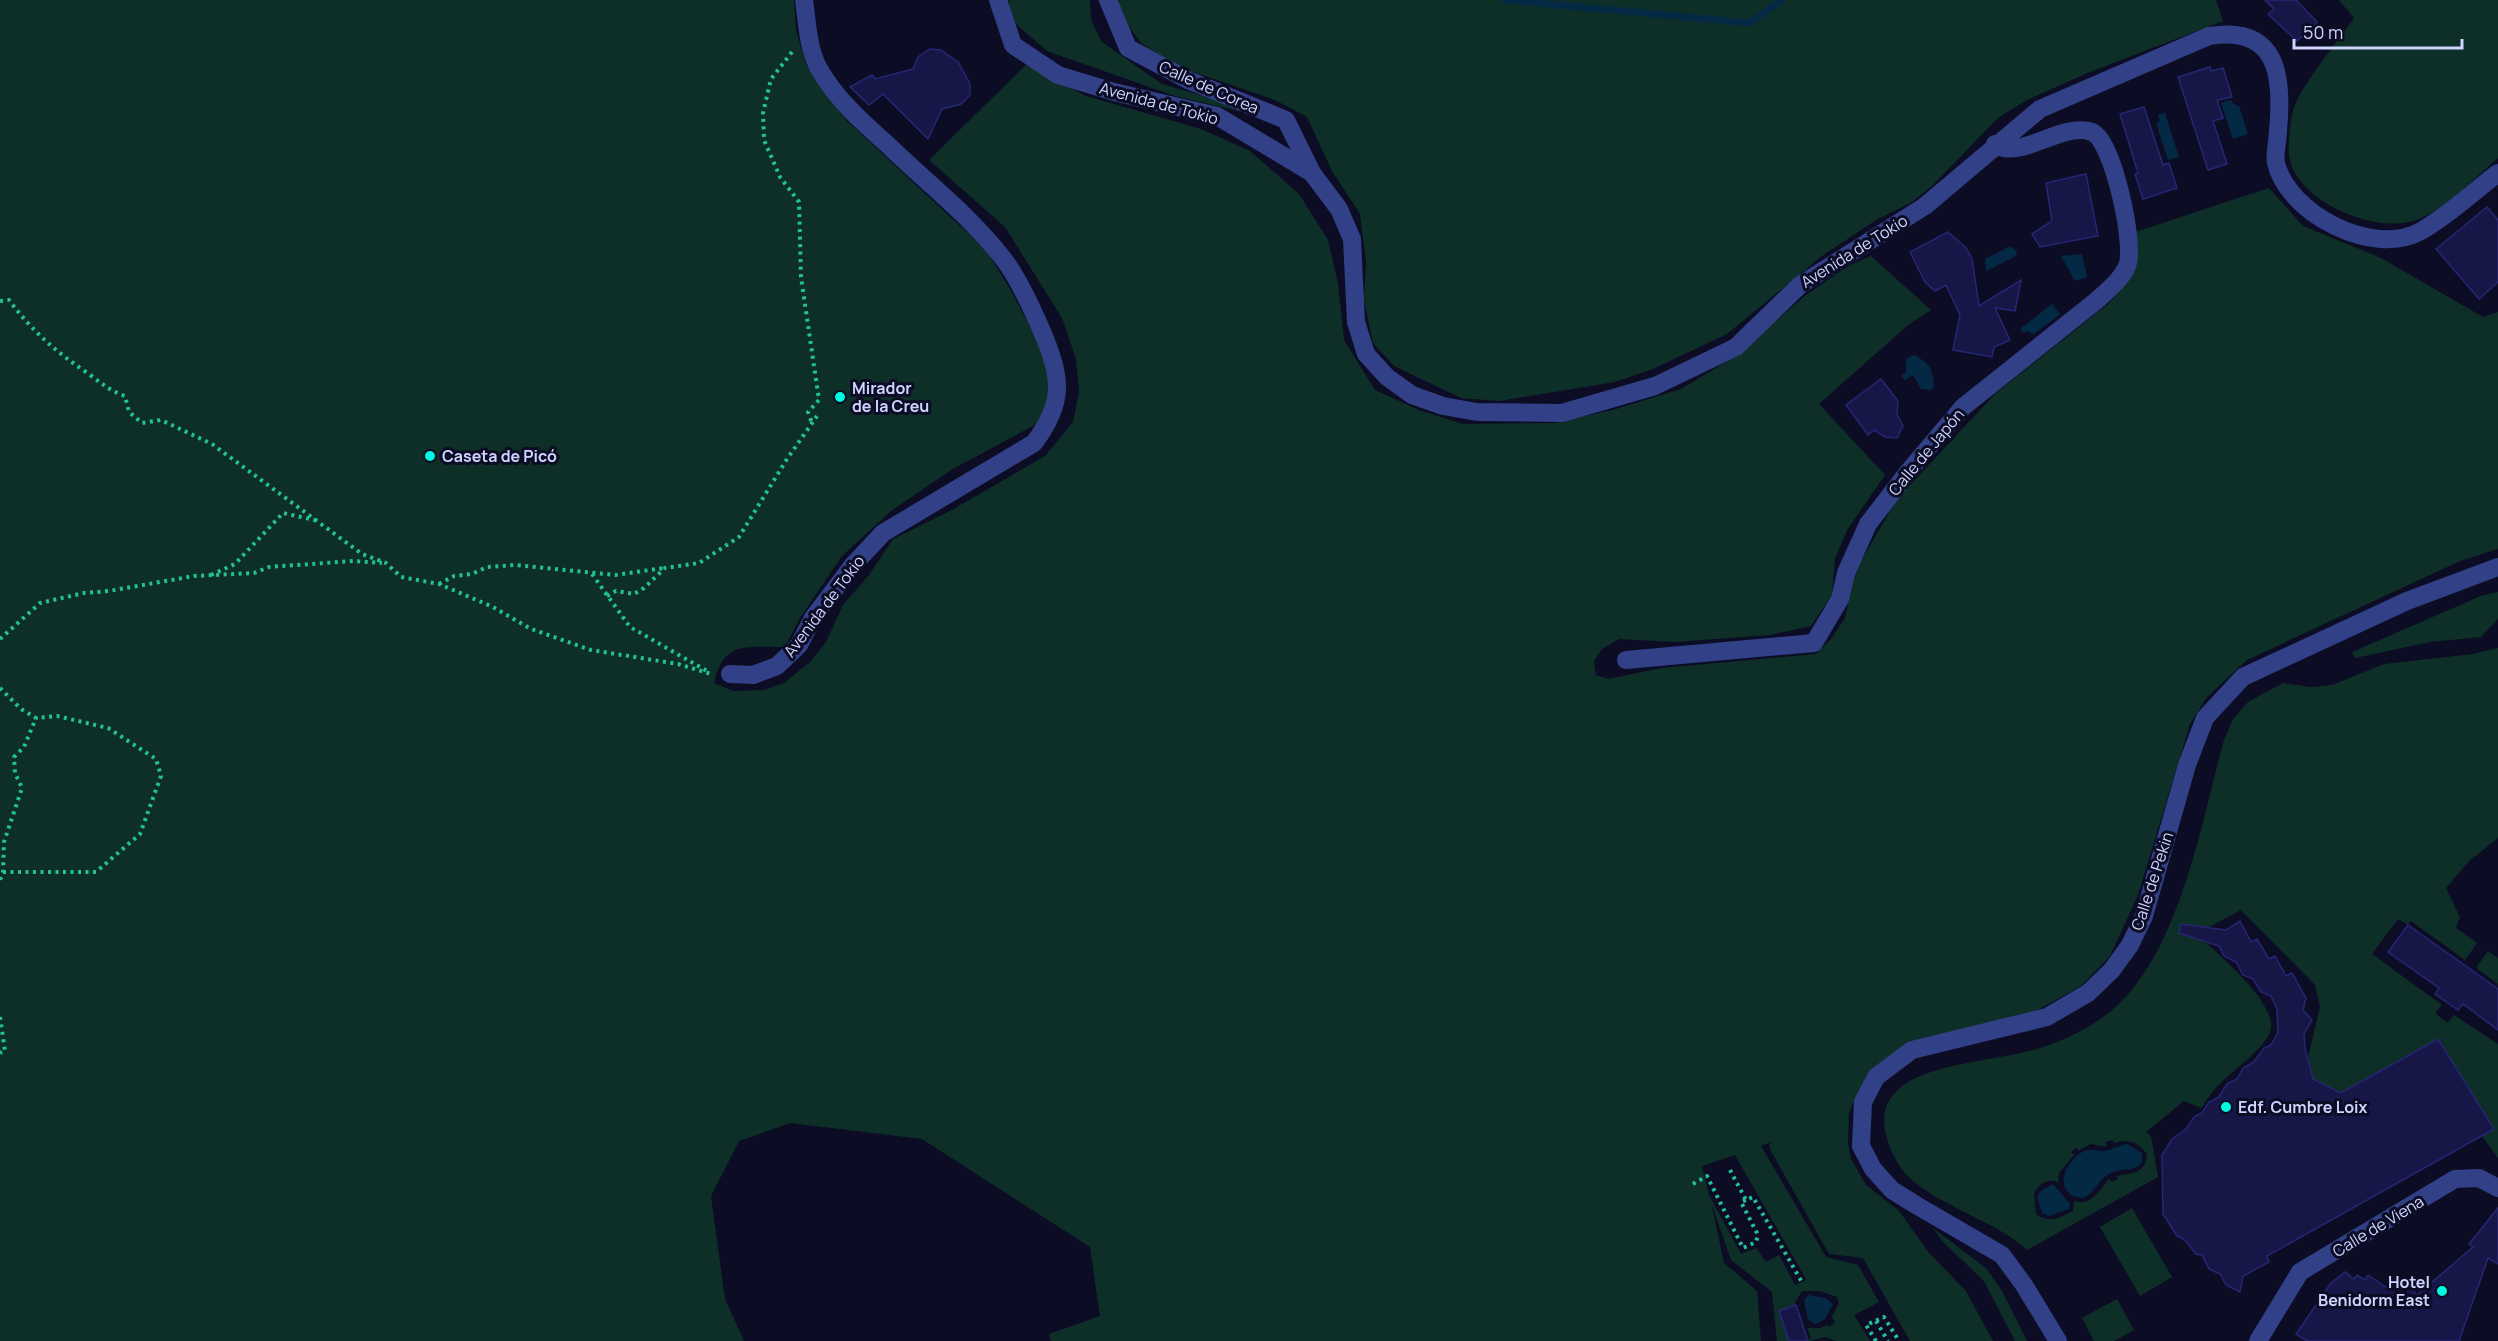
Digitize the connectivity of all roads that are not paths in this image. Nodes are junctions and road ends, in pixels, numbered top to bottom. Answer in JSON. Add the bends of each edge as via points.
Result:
{"nodes":[{"id":1,"x":804,"y":0,"type":"edge"},
{"id":2,"x":998,"y":0,"type":"edge"},
{"id":3,"x":1108,"y":0,"type":"edge"},
{"id":4,"x":1995,"y":144,"type":"junction"},
{"id":5,"x":1312,"y":173,"type":"junction"},
{"id":6,"x":2498,"y":173,"type":"edge"},
{"id":7,"x":2498,"y":567,"type":"edge"},
{"id":8,"x":1626,"y":660,"type":"dead end"},
{"id":9,"x":730,"y":675,"type":"dead end"},
{"id":10,"x":2498,"y":1188,"type":"edge"},
{"id":11,"x":2058,"y":1341,"type":"edge"},
{"id":12,"x":2258,"y":1341,"type":"edge"}],
"edges":[{"from":1,"to":9,"type":"street","name":"Avenida de Tokio","via":[[818,66],[846,106],[970,220],[1004,259],[1052,355],[1058,382],[1057,403],[1034,443],[883,533],[813,618],[799,645],[777,666],[753,675]]},
{"from":2,"to":5,"type":"street","name":"Avenida de Tokio","via":[[1013,45],[1058,75],[1217,116]]},
{"from":3,"to":5,"type":"street","name":"Calle de Corea","via":[[1128,48],[1188,80],[1286,120]]},
{"from":4,"to":5,"type":"street","name":"Avenida de Tokio","via":[[1925,206],[1800,285],[1736,346],[1654,386],[1562,414],[1477,412],[1443,406],[1412,395],[1387,377],[1366,354],[1356,322],[1352,239],[1339,209]]},
{"from":4,"to":6,"type":"street","name":"Avenida de Tokio","via":[[2040,109],[2193,42],[2226,34],[2247,37],[2264,46],[2275,62],[2280,83],[2276,161],[2284,184],[2319,219],[2384,240],[2420,232]]},
{"from":4,"to":8,"type":"street","name":"Calle de Japón","via":[[2002,149],[2015,148],[2077,129],[2094,133],[2104,143],[2113,164],[2129,248],[2127,266],[2096,301],[1963,407],[1908,472],[1868,524],[1846,573],[1840,599],[1814,644]]},
{"from":7,"to":11,"type":"street","name":"Calle de Pekin","via":[[2408,601],[2243,677],[2205,718],[2187,765],[2144,916],[2112,970],[2088,993],[2047,1017],[1912,1050],[1876,1077],[1863,1102],[1861,1146],[1873,1168],[1893,1190],[2002,1255]]},
{"from":10,"to":12,"type":"street","name":"Calle de Viena","via":[[2479,1178],[2455,1179],[2300,1272]]}]}
